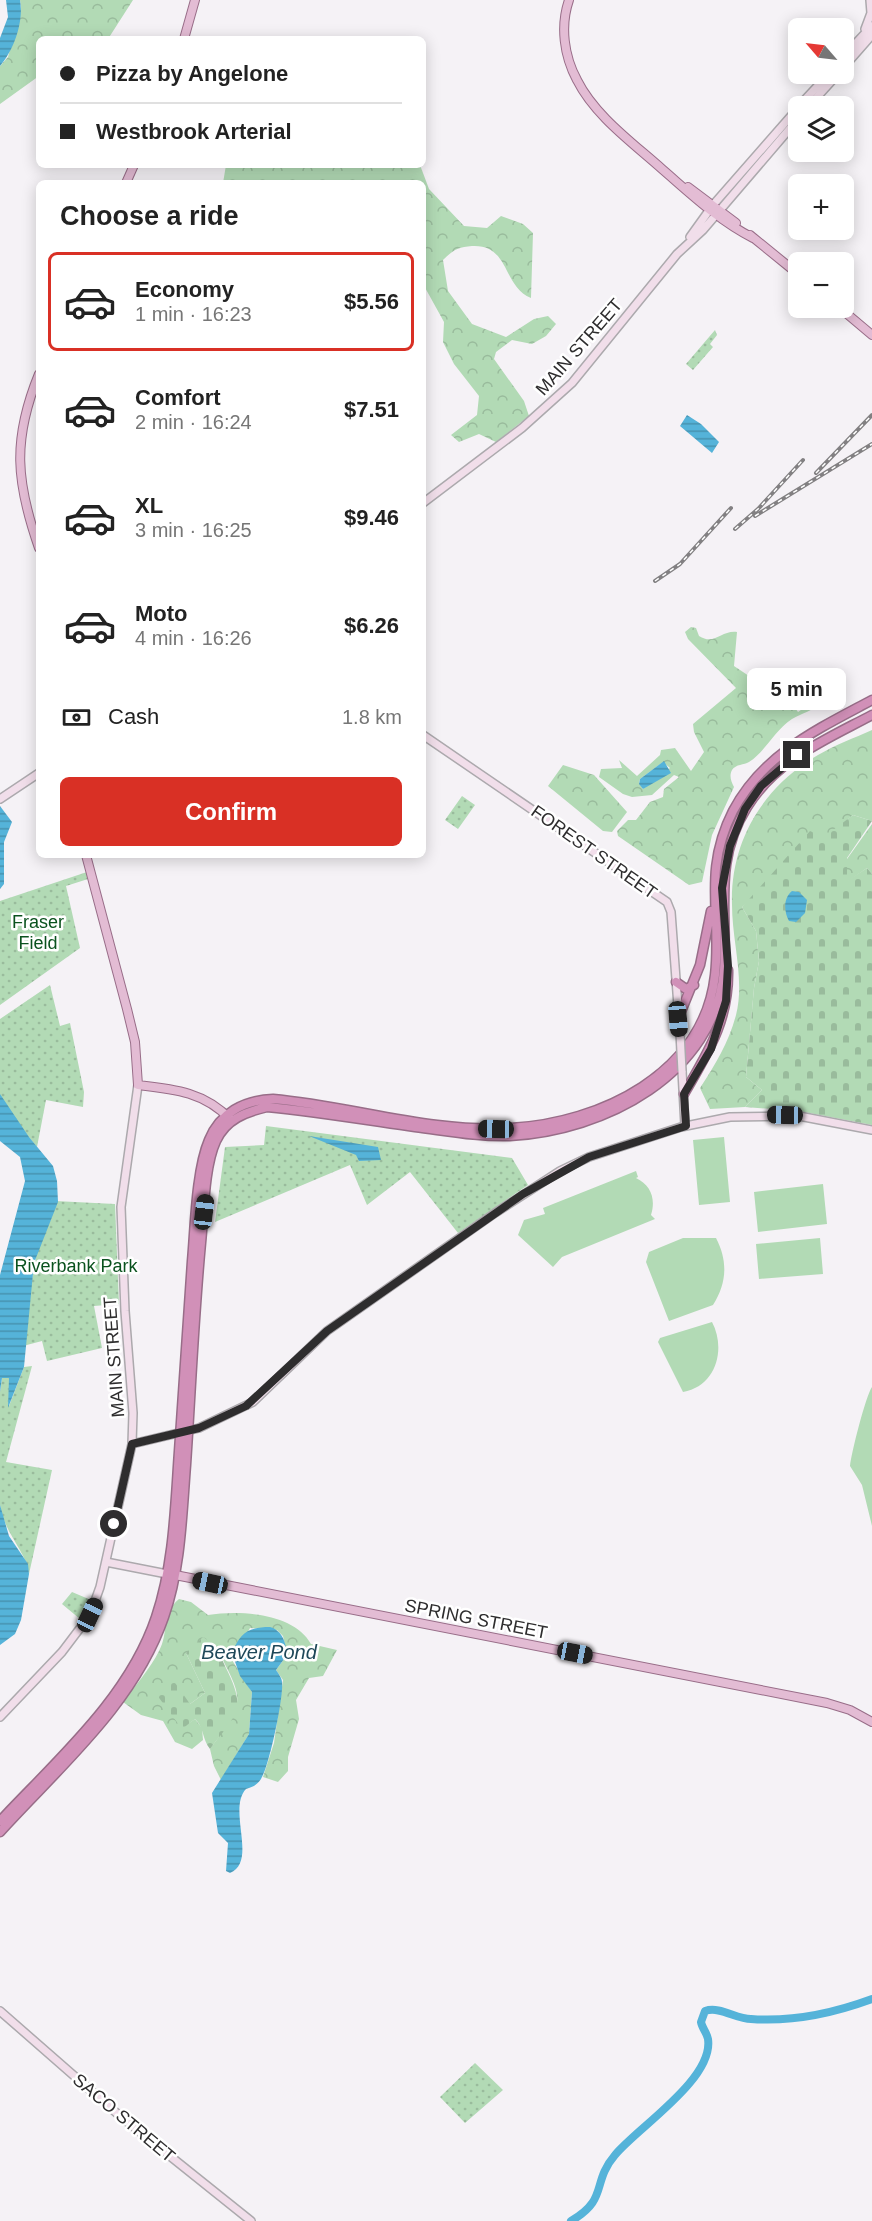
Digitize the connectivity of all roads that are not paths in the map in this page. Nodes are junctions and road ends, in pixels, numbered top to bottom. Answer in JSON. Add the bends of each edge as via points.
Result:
{"nodes":[{"id":1,"x":195,"y":0,"type":"edge"},
{"id":2,"x":569,"y":0,"type":"edge"},
{"id":3,"x":871,"y":0,"type":"edge"},
{"id":4,"x":872,"y":26,"type":"edge"},
{"id":5,"x":185,"y":36,"type":"edge"},
{"id":6,"x":862,"y":36,"type":"junction"},
{"id":7,"x":872,"y":36,"type":"edge"},
{"id":8,"x":854,"y":45,"type":"edge"},
{"id":9,"x":854,"y":56,"type":"edge"},
{"id":10,"x":820,"y":84,"type":"edge"},
{"id":11,"x":829,"y":84,"type":"edge"},
{"id":12,"x":809,"y":96,"type":"edge"},
{"id":13,"x":818,"y":96,"type":"edge"},
{"id":14,"x":788,"y":120,"type":"edge"},
{"id":15,"x":788,"y":129,"type":"edge"},
{"id":16,"x":714,"y":210,"type":"junction"},
{"id":17,"x":788,"y":265,"type":"edge"},
{"id":18,"x":852,"y":318,"type":"edge"},
{"id":19,"x":872,"y":335,"type":"edge"},
{"id":20,"x":36,"y":384,"type":"edge"},
{"id":21,"x":426,"y":501,"type":"edge"},
{"id":22,"x":36,"y":539,"type":"edge"},
{"id":23,"x":872,"y":700,"type":"edge"},
{"id":24,"x":872,"y":715,"type":"edge"},
{"id":25,"x":426,"y":737,"type":"edge"},
{"id":26,"x":36,"y":775,"type":"edge"},
{"id":27,"x":0,"y":799,"type":"edge"},
{"id":28,"x":87,"y":858,"type":"edge"},
{"id":29,"x":713,"y":902,"type":"junction"},
{"id":30,"x":724,"y":938,"type":"junction"},
{"id":31,"x":676,"y":982,"type":"junction"},
{"id":32,"x":694,"y":985,"type":"junction"},
{"id":33,"x":678,"y":1019,"type":"junction"},
{"id":34,"x":682,"y":1074,"type":"junction"},
{"id":35,"x":695,"y":1077,"type":"junction"},
{"id":36,"x":138,"y":1085,"type":"junction"},
{"id":37,"x":684,"y":1094,"type":"junction"},
{"id":38,"x":229,"y":1118,"type":"junction"},
{"id":39,"x":686,"y":1126,"type":"junction"},
{"id":40,"x":872,"y":1130,"type":"edge"},
{"id":41,"x":184,"y":1433,"type":"junction"},
{"id":42,"x":132,"y":1444,"type":"junction"},
{"id":43,"x":106,"y":1562,"type":"junction"},
{"id":44,"x":171,"y":1575,"type":"junction"},
{"id":45,"x":0,"y":1718,"type":"edge"},
{"id":46,"x":872,"y":1722,"type":"edge"},
{"id":47,"x":0,"y":1821,"type":"edge"},
{"id":48,"x":0,"y":1832,"type":"edge"},
{"id":49,"x":0,"y":2011,"type":"edge"},
{"id":50,"x":251,"y":2221,"type":"edge"}],
"edges":[{"from":1,"to":5,"type":"main road"},
{"from":2,"to":16,"type":"main road","via":[[564,20],[566,50],[578,83],[612,124]]},
{"from":3,"to":6,"type":"main road","via":[[870,20]]},
{"from":4,"to":6,"type":"main road"},
{"from":6,"to":8,"type":"main road"},
{"from":7,"to":9,"type":"main road"},
{"from":10,"to":12,"type":"main road","name":"MAIN STREET"},
{"from":11,"to":13,"type":"main road"},
{"from":14,"to":16,"type":"main road","name":"MAIN STREET"},
{"from":15,"to":16,"type":"main road","name":"MAIN STREET"},
{"from":16,"to":17,"type":"main road"},
{"from":16,"to":21,"type":"main road","name":"MAIN STREET","via":[[573,383],[522,428]]},
{"from":18,"to":19,"type":"main road"},
{"from":20,"to":22,"type":"main road","via":[[22,432],[19,471],[25,508]]},
{"from":23,"to":29,"type":"highway","via":[[798,740],[751,783],[720,844]]},
{"from":24,"to":30,"type":"highway","via":[[785,763],[761,786],[745,809],[726,859],[722,888]]},
{"from":25,"to":31,"type":"main road","name":"FOREST STREET","via":[[667,902]]},
{"from":26,"to":27,"type":"main road"},
{"from":28,"to":36,"type":"main road","name":"MAIN STREET","via":[[132,1031]]},
{"from":29,"to":32,"type":"highway"},
{"from":29,"to":38,"type":"highway","via":[[715,976],[698,1026],[681,1055],[667,1068],[639,1089],[606,1105],[558,1122],[496,1129],[273,1099],[246,1103]]},
{"from":30,"to":35,"type":"highway","via":[[728,976],[724,1011],[711,1049]]},
{"from":30,"to":38,"type":"highway","via":[[720,994],[696,1045],[651,1090],[596,1118],[560,1129],[497,1136],[267,1107]]},
{"from":31,"to":32,"type":"highway","via":[[686,989]]},
{"from":31,"to":33,"type":"main road","name":"FOREST STREET"},
{"from":32,"to":33,"type":"highway"},
{"from":33,"to":34,"type":"main road","name":"FOREST STREET","bridge":true},
{"from":34,"to":35,"type":"highway"},
{"from":34,"to":37,"type":"main road","name":"FOREST STREET"},
{"from":35,"to":37,"type":"highway"},
{"from":36,"to":38,"type":"main road","via":[[196,1094]]},
{"from":36,"to":42,"type":"main road","name":"MAIN STREET","via":[[121,1207]]},
{"from":37,"to":39,"type":"main road","name":"FOREST STREET"},
{"from":38,"to":41,"type":"highway","via":[[209,1140],[203,1164],[195,1227]]},
{"from":39,"to":40,"type":"main road","via":[[730,1117],[778,1115]]},
{"from":39,"to":41,"type":"main road","via":[[589,1157],[523,1194],[327,1331],[253,1402]]},
{"from":41,"to":42,"type":"main road"},
{"from":41,"to":44,"type":"highway","via":[[180,1546]]},
{"from":42,"to":43,"type":"main road","name":"MAIN STREET"},
{"from":43,"to":44,"type":"main road","name":"SPRING STREET"},
{"from":43,"to":45,"type":"main road","name":"MAIN STREET","via":[[96,1602],[80,1629]]},
{"from":44,"to":46,"type":"main road","name":"SPRING STREET","via":[[827,1703]]},
{"from":44,"to":47,"type":"highway","via":[[144,1646],[121,1685]]},
{"from":44,"to":48,"type":"highway","via":[[156,1636],[133,1682],[112,1711]]},
{"from":49,"to":50,"type":"main road","name":"SACO STREET","via":[[94,2094]]}]}
